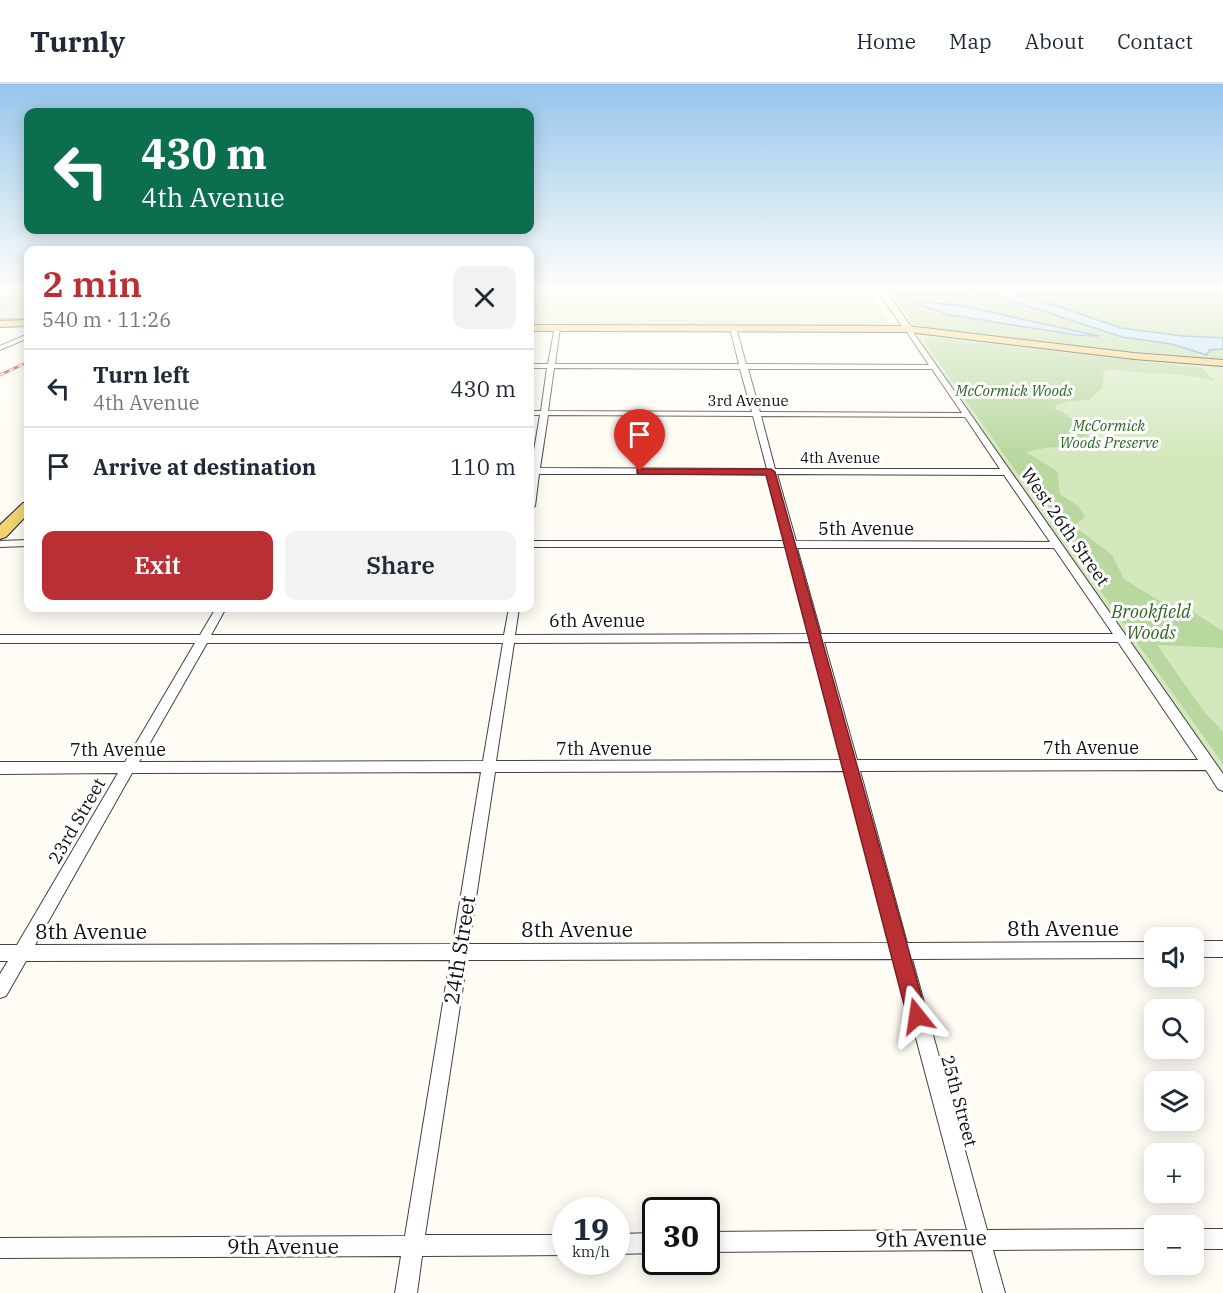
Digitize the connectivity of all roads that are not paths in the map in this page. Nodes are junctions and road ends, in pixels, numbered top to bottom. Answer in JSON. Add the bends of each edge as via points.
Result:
{"nodes":[{"id":1,"x":555,"y":343,"type":"edge"},
{"id":2,"x":737,"y":343,"type":"edge"},
{"id":3,"x":918,"y":343,"type":"edge"},
{"id":4,"x":1034,"y":343,"type":"edge"},
{"id":5,"x":1223,"y":364,"type":"edge"},
{"id":6,"x":534,"y":366,"type":"edge"},
{"id":7,"x":551,"y":366,"type":"junction"},
{"id":8,"x":742,"y":367,"type":"junction"},
{"id":9,"x":934,"y":367,"type":"junction"},
{"id":10,"x":534,"y":413,"type":"edge"},
{"id":11,"x":544,"y":413,"type":"junction"},
{"id":12,"x":755,"y":414,"type":"junction"},
{"id":13,"x":967,"y":415,"type":"junction"},
{"id":14,"x":534,"y":461,"type":"edge"},
{"id":15,"x":534,"y":471,"type":"edge"},
{"id":16,"x":771,"y":472,"type":"junction"},
{"id":17,"x":1007,"y":472,"type":"junction"},
{"id":18,"x":24,"y":510,"type":"edge"},
{"id":19,"x":0,"y":534,"type":"edge"},
{"id":20,"x":24,"y":543,"type":"edge"},
{"id":21,"x":0,"y":544,"type":"edge"},
{"id":22,"x":534,"y":544,"type":"edge"},
{"id":23,"x":790,"y":545,"type":"junction"},
{"id":24,"x":1058,"y":545,"type":"junction"},
{"id":25,"x":219,"y":612,"type":"edge"},
{"id":26,"x":513,"y":612,"type":"edge"},
{"id":27,"x":1121,"y":638,"type":"junction"},
{"id":28,"x":0,"y":639,"type":"edge"},
{"id":29,"x":202,"y":639,"type":"junction"},
{"id":30,"x":509,"y":639,"type":"junction"},
{"id":31,"x":816,"y":639,"type":"junction"},
{"id":32,"x":849,"y":765,"type":"junction"},
{"id":33,"x":1209,"y":765,"type":"junction"},
{"id":34,"x":489,"y":767,"type":"junction"},
{"id":35,"x":0,"y":768,"type":"edge"},
{"id":36,"x":129,"y":768,"type":"junction"},
{"id":37,"x":1223,"y":785,"type":"edge"},
{"id":38,"x":1223,"y":949,"type":"edge"},
{"id":39,"x":899,"y":950,"type":"junction"},
{"id":40,"x":1144,"y":950,"type":"edge"},
{"id":41,"x":1204,"y":950,"type":"edge"},
{"id":42,"x":460,"y":951,"type":"junction"},
{"id":43,"x":0,"y":953,"type":"edge"},
{"id":44,"x":21,"y":953,"type":"junction"},
{"id":45,"x":0,"y":990,"type":"edge"},
{"id":46,"x":979,"y":1238,"type":"junction"},
{"id":47,"x":1144,"y":1239,"type":"edge"},
{"id":48,"x":1204,"y":1239,"type":"edge"},
{"id":49,"x":1223,"y":1239,"type":"edge"},
{"id":50,"x":720,"y":1242,"type":"edge"},
{"id":51,"x":552,"y":1245,"type":"edge"},
{"id":52,"x":413,"y":1247,"type":"junction"},
{"id":53,"x":0,"y":1248,"type":"edge"},
{"id":54,"x":406,"y":1293,"type":"edge"},
{"id":55,"x":993,"y":1293,"type":"edge"}],
"edges":[{"from":1,"to":7,"type":"street"},
{"from":2,"to":8,"type":"street","name":"25th Street"},
{"from":3,"to":9,"type":"street","name":"West 26th Street"},
{"from":4,"to":5,"type":"main road"},
{"from":6,"to":7,"type":"street"},
{"from":7,"to":8,"type":"street"},
{"from":7,"to":11,"type":"street"},
{"from":8,"to":9,"type":"street"},
{"from":8,"to":12,"type":"street","name":"25th Street"},
{"from":9,"to":13,"type":"street","name":"West 26th Street"},
{"from":10,"to":11,"type":"street","name":"3rd Avenue"},
{"from":11,"to":12,"type":"street","name":"3rd Avenue"},
{"from":11,"to":14,"type":"street"},
{"from":12,"to":13,"type":"street","name":"3rd Avenue"},
{"from":12,"to":16,"type":"street","name":"25th Street"},
{"from":13,"to":17,"type":"street","name":"West 26th Street"},
{"from":15,"to":16,"type":"street","name":"4th Avenue"},
{"from":16,"to":17,"type":"street","name":"4th Avenue"},
{"from":16,"to":23,"type":"street","name":"25th Street"},
{"from":17,"to":24,"type":"street","name":"West 26th Street"},
{"from":18,"to":19,"type":"main road"},
{"from":20,"to":21,"type":"street"},
{"from":22,"to":23,"type":"street","name":"5th Avenue"},
{"from":23,"to":24,"type":"street","name":"5th Avenue"},
{"from":23,"to":31,"type":"street","name":"25th Street"},
{"from":24,"to":27,"type":"street","name":"West 26th Street"},
{"from":25,"to":29,"type":"street","name":"23rd Street"},
{"from":26,"to":30,"type":"street","name":"24th Street"},
{"from":27,"to":31,"type":"street","name":"6th Avenue"},
{"from":27,"to":33,"type":"street","name":"West 26th Street"},
{"from":28,"to":29,"type":"street","name":"6th Avenue"},
{"from":29,"to":30,"type":"street","name":"6th Avenue"},
{"from":29,"to":36,"type":"street","name":"23rd Street"},
{"from":30,"to":31,"type":"street","name":"6th Avenue"},
{"from":30,"to":34,"type":"street","name":"24th Street"},
{"from":31,"to":32,"type":"street","name":"25th Street"},
{"from":32,"to":33,"type":"street","name":"7th Avenue"},
{"from":32,"to":34,"type":"street","name":"7th Avenue"},
{"from":32,"to":39,"type":"street","name":"25th Street"},
{"from":33,"to":37,"type":"street","name":"West 26th Street"},
{"from":34,"to":36,"type":"street","name":"7th Avenue"},
{"from":34,"to":42,"type":"street","name":"24th Street"},
{"from":35,"to":36,"type":"street","name":"7th Avenue"},
{"from":36,"to":44,"type":"street","name":"23rd Street"},
{"from":38,"to":41,"type":"street"},
{"from":39,"to":40,"type":"street","name":"8th Avenue"},
{"from":39,"to":42,"type":"street","name":"8th Avenue"},
{"from":39,"to":46,"type":"street","name":"25th Street"},
{"from":42,"to":44,"type":"street","name":"8th Avenue"},
{"from":42,"to":52,"type":"street","name":"24th Street"},
{"from":43,"to":44,"type":"street","name":"8th Avenue"},
{"from":44,"to":45,"type":"street","name":"23rd Street"},
{"from":46,"to":47,"type":"street","name":"9th Avenue"},
{"from":46,"to":50,"type":"street","name":"9th Avenue"},
{"from":46,"to":55,"type":"street","name":"25th Street"},
{"from":48,"to":49,"type":"street"},
{"from":51,"to":52,"type":"street","name":"9th Avenue"},
{"from":52,"to":53,"type":"street","name":"9th Avenue"},
{"from":52,"to":54,"type":"street","name":"24th Street"}]}
